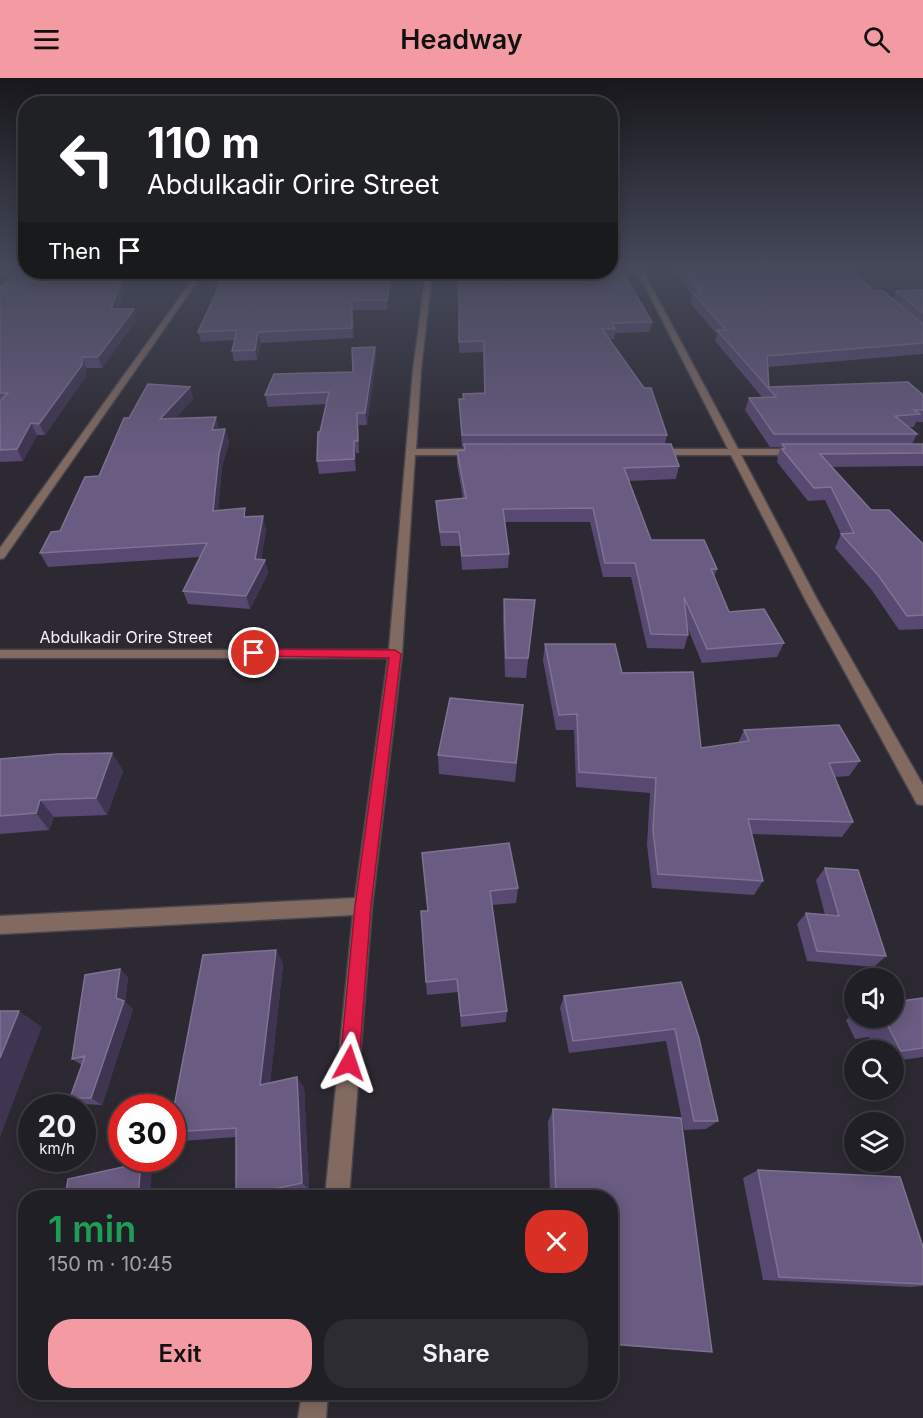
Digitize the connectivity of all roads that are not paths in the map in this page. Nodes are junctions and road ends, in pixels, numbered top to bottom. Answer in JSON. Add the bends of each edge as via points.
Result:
{"nodes":[{"id":1,"x":160,"y":330,"type":"edge"},
{"id":2,"x":422,"y":330,"type":"edge"},
{"id":3,"x":670,"y":330,"type":"edge"},
{"id":4,"x":412,"y":452,"type":"junction"},
{"id":5,"x":482,"y":452,"type":"edge"},
{"id":6,"x":644,"y":452,"type":"edge"},
{"id":7,"x":736,"y":452,"type":"junction"},
{"id":8,"x":807,"y":452,"type":"edge"},
{"id":9,"x":0,"y":556,"type":"edge"},
{"id":10,"x":0,"y":654,"type":"edge"},
{"id":11,"x":395,"y":654,"type":"junction"},
{"id":12,"x":923,"y":800,"type":"edge"},
{"id":13,"x":363,"y":906,"type":"junction"},
{"id":14,"x":0,"y":925,"type":"edge"},
{"id":15,"x":338,"y":1190,"type":"edge"},
{"id":16,"x":314,"y":1400,"type":"edge"},
{"id":17,"x":312,"y":1418,"type":"edge"}],
"edges":[{"from":1,"to":9,"type":"street"},
{"from":2,"to":4,"type":"street"},
{"from":3,"to":7,"type":"street"},
{"from":4,"to":5,"type":"street"},
{"from":4,"to":11,"type":"street"},
{"from":6,"to":7,"type":"street"},
{"from":7,"to":8,"type":"street"},
{"from":7,"to":12,"type":"street","via":[[812,601]]},
{"from":10,"to":11,"type":"street","name":"Abdulkadir Orire Street"},
{"from":11,"to":13,"type":"street"},
{"from":13,"to":14,"type":"street"},
{"from":13,"to":15,"type":"street"},
{"from":16,"to":17,"type":"street"}]}
